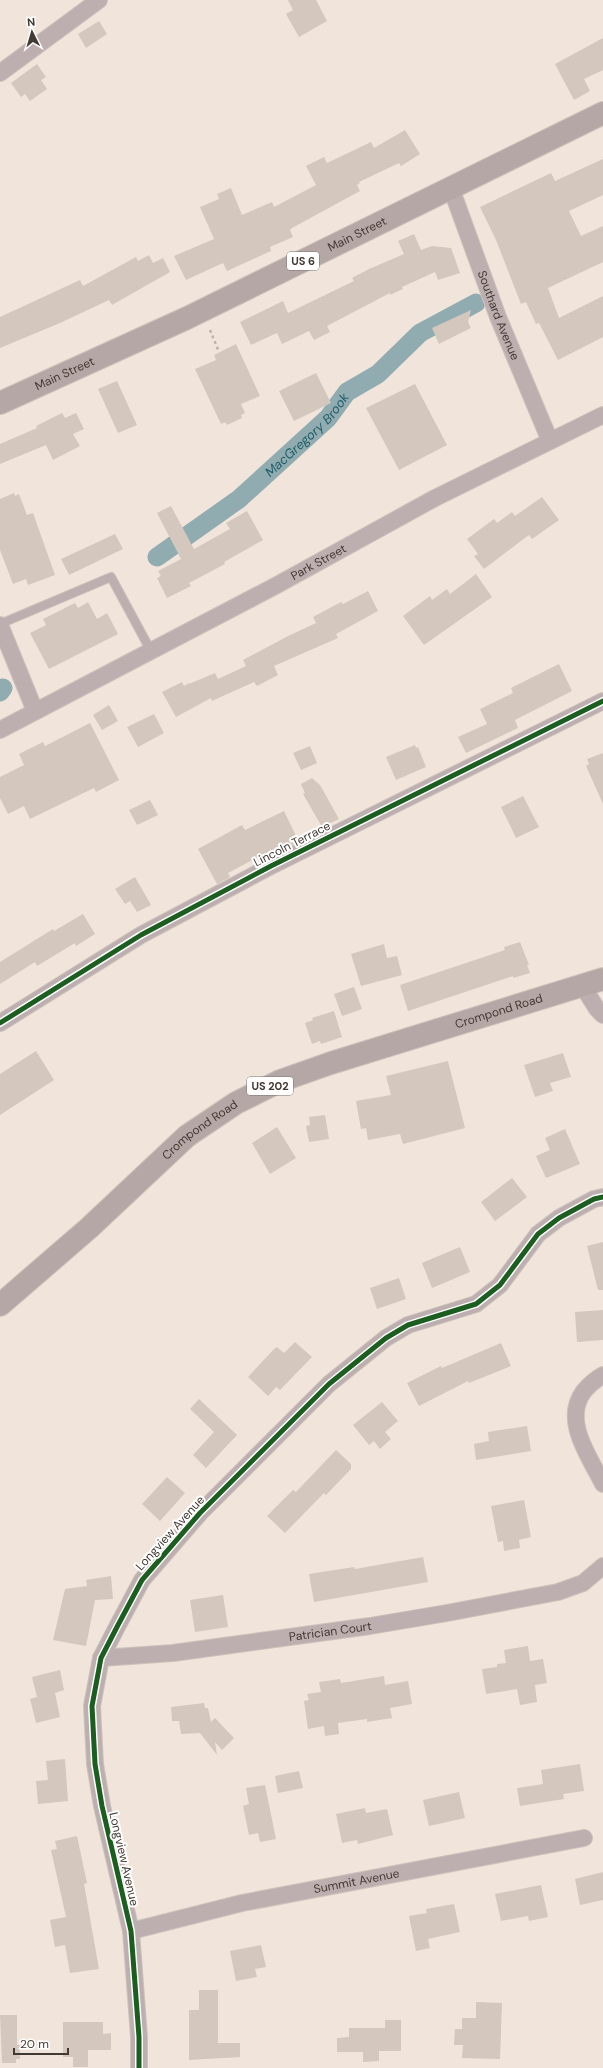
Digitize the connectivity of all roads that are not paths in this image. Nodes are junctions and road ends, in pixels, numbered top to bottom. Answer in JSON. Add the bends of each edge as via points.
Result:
{"nodes":[{"id":1,"x":99,"y":0,"type":"edge"},
{"id":2,"x":0,"y":73,"type":"edge"},
{"id":3,"x":603,"y":113,"type":"edge"},
{"id":4,"x":451,"y":188,"type":"junction"},
{"id":5,"x":0,"y":403,"type":"edge"},
{"id":6,"x":603,"y":415,"type":"edge"},
{"id":7,"x":550,"y":441,"type":"junction"},
{"id":8,"x":0,"y":624,"type":"edge"},
{"id":9,"x":151,"y":651,"type":"junction"},
{"id":10,"x":603,"y":701,"type":"edge"},
{"id":11,"x":35,"y":711,"type":"junction"},
{"id":12,"x":0,"y":730,"type":"edge"},
{"id":13,"x":603,"y":979,"type":"edge"},
{"id":14,"x":582,"y":985,"type":"junction"},
{"id":15,"x":603,"y":1015,"type":"edge"},
{"id":16,"x":0,"y":1023,"type":"edge"},
{"id":17,"x":603,"y":1197,"type":"edge"},
{"id":18,"x":0,"y":1305,"type":"edge"},
{"id":19,"x":603,"y":1376,"type":"edge"},
{"id":20,"x":603,"y":1484,"type":"edge"},
{"id":21,"x":603,"y":1566,"type":"edge"},
{"id":22,"x":101,"y":1658,"type":"junction"},
{"id":23,"x":584,"y":1838,"type":"dead end"},
{"id":24,"x":131,"y":1931,"type":"junction"},
{"id":25,"x":139,"y":2068,"type":"edge"}],
"edges":[{"from":1,"to":2,"type":"street"},
{"from":3,"to":4,"type":"main road","name":"Main Street","number":"US 6"},
{"from":4,"to":5,"type":"main road","name":"Main Street","number":"US 6","via":[[187,318]]},
{"from":4,"to":7,"type":"street","name":"Southard Avenue","via":[[498,317]]},
{"from":6,"to":7,"type":"street","name":"Park Street"},
{"from":7,"to":9,"type":"street","name":"Park Street","via":[[435,498]]},
{"from":8,"to":9,"type":"lane","via":[[111,576]]},
{"from":8,"to":11,"type":"street"},
{"from":9,"to":11,"type":"street","name":"Park Street"},
{"from":10,"to":16,"type":"street","name":"Lincoln Terrace","via":[[271,866],[141,935]]},
{"from":11,"to":12,"type":"street","name":"Park Street"},
{"from":13,"to":14,"type":"main road","name":"Crompond Road","number":"US 202"},
{"from":14,"to":15,"type":"street"},
{"from":14,"to":18,"type":"main road","name":"Crompond Road","number":"US 202","via":[[280,1081],[236,1103],[187,1136],[89,1228]]},
{"from":17,"to":22,"type":"street","name":"Longview Avenue","via":[[594,1199],[559,1218],[538,1234],[500,1285],[476,1304],[408,1325],[386,1338],[329,1384],[200,1513],[142,1580]]},
{"from":19,"to":20,"type":"street","via":[[587,1387],[578,1399],[575,1412],[577,1430]]},
{"from":21,"to":22,"type":"street","name":"Patrician Court","via":[[584,1583],[558,1592],[370,1626],[173,1653]]},
{"from":22,"to":24,"type":"street","name":"Longview Avenue","via":[[92,1706],[95,1764],[102,1806]]},
{"from":23,"to":24,"type":"street","name":"Summit Avenue","via":[[242,1903]]},
{"from":24,"to":25,"type":"street","name":"Longview Avenue"}]}
